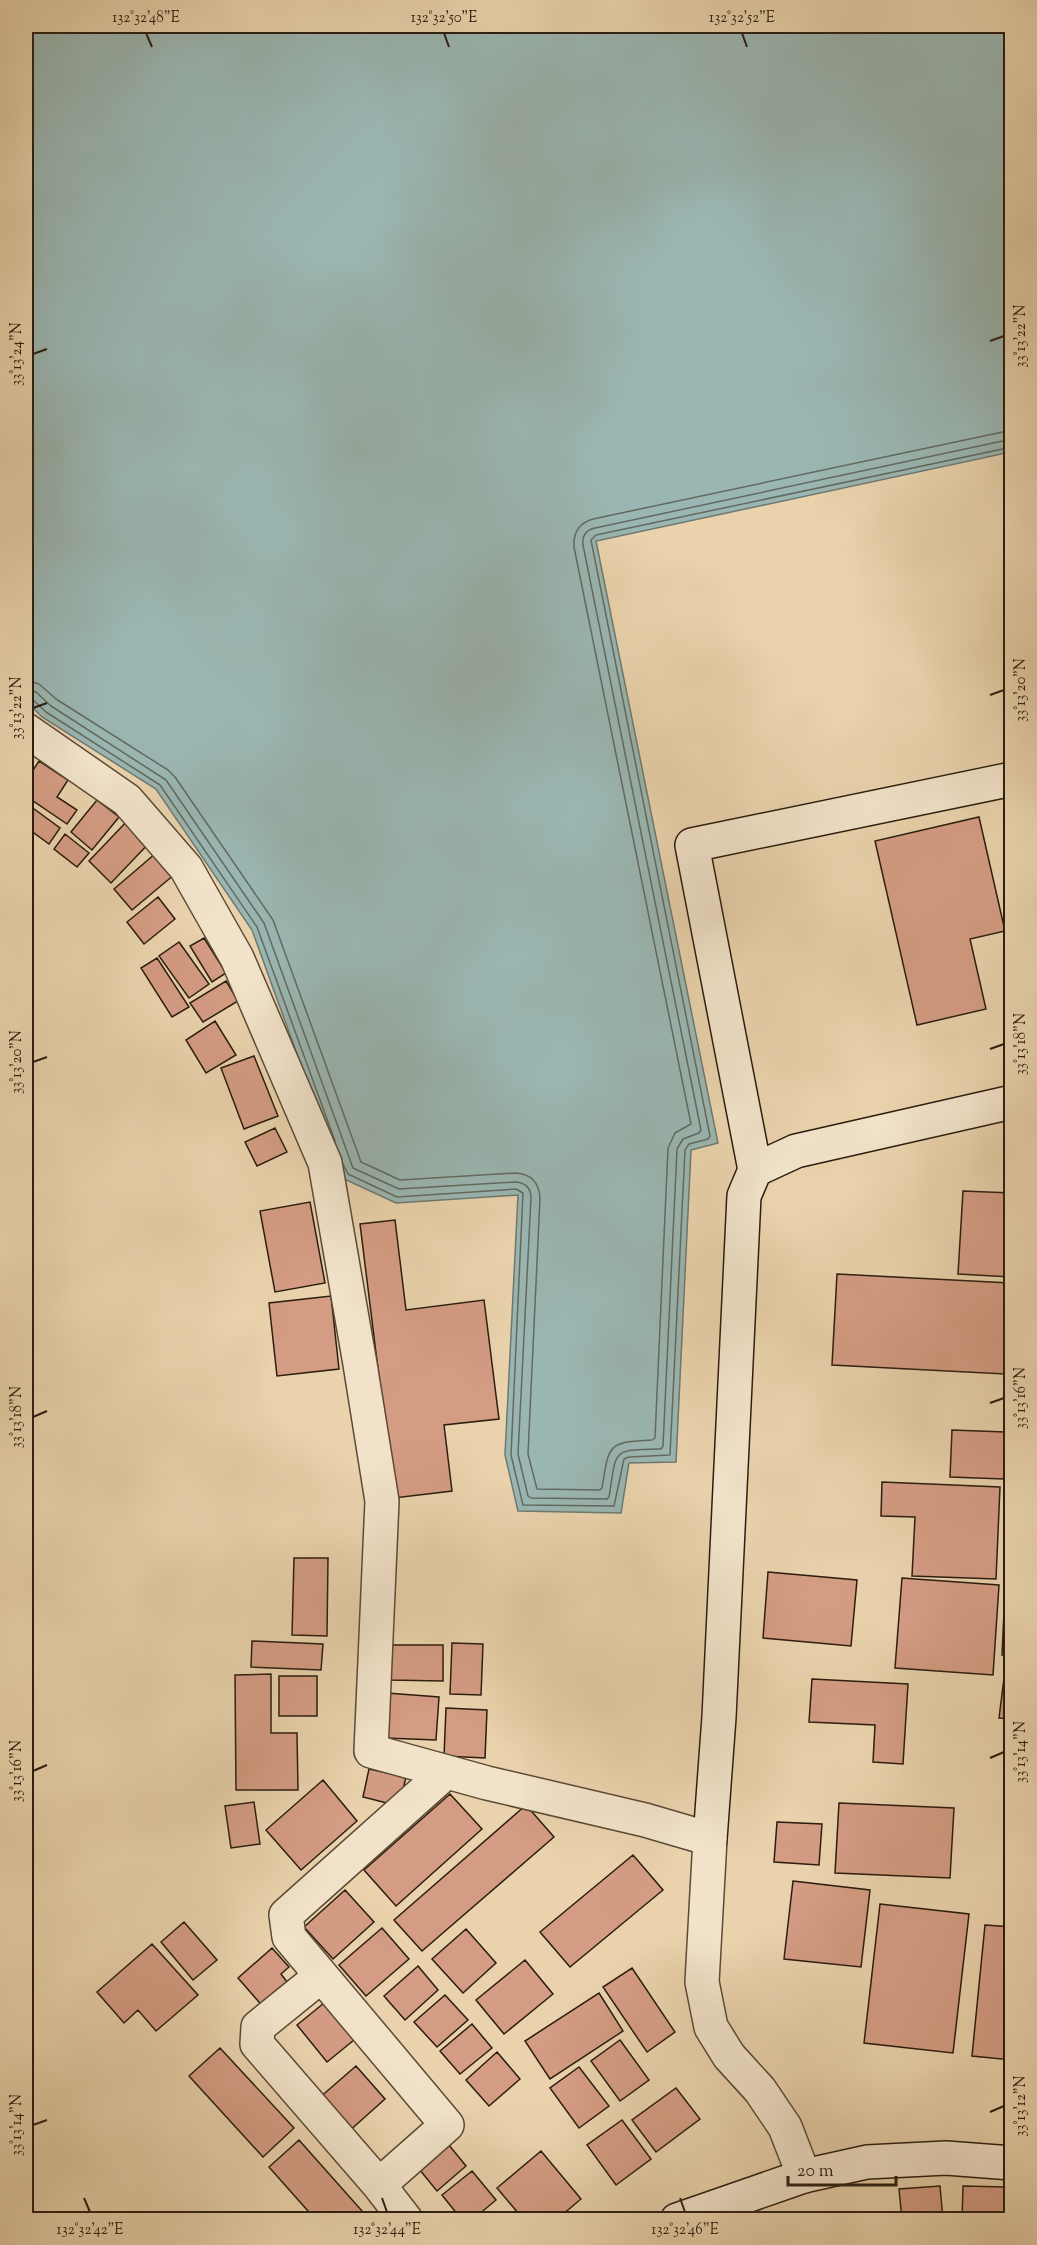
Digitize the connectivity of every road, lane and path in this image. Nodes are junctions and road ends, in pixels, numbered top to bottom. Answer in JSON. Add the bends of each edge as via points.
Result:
{"nodes":[{"id":1,"x":26,"y":730,"type":"edge"},
{"id":2,"x":1011,"y":779,"type":"edge"},
{"id":3,"x":1011,"y":1102,"type":"edge"},
{"id":4,"x":756,"y":1170,"type":"junction"},
{"id":5,"x":446,"y":1772,"type":"junction"},
{"id":6,"x":710,"y":1839,"type":"junction"},
{"id":7,"x":321,"y":1976,"type":"junction"},
{"id":8,"x":1011,"y":2163,"type":"edge"},
{"id":9,"x":804,"y":2176,"type":"junction"},
{"id":10,"x":379,"y":2185,"type":"junction"},
{"id":11,"x":406,"y":2220,"type":"edge"},
{"id":12,"x":677,"y":2220,"type":"edge"}],
"edges":[{"from":1,"to":5,"type":"street","via":[[127,800],[186,868],[237,958],[325,1163],[382,1501],[371,1751]]},
{"from":2,"to":4,"type":"street","via":[[692,845]]},
{"from":3,"to":4,"type":"street","via":[[796,1151]]},
{"from":4,"to":6,"type":"street","via":[[744,1196]]},
{"from":5,"to":6,"type":"street"},
{"from":5,"to":7,"type":"street","via":[[286,1915],[289,1937]]},
{"from":6,"to":9,"type":"street","via":[[702,1982],[711,2027],[784,2127]]},
{"from":7,"to":10,"type":"street","via":[[258,2027],[257,2044]]},
{"from":7,"to":10,"type":"street","via":[[447,2125]]},
{"from":8,"to":9,"type":"street","via":[[946,2158],[867,2162]]},
{"from":9,"to":12,"type":"street"},
{"from":10,"to":11,"type":"street"}]}
